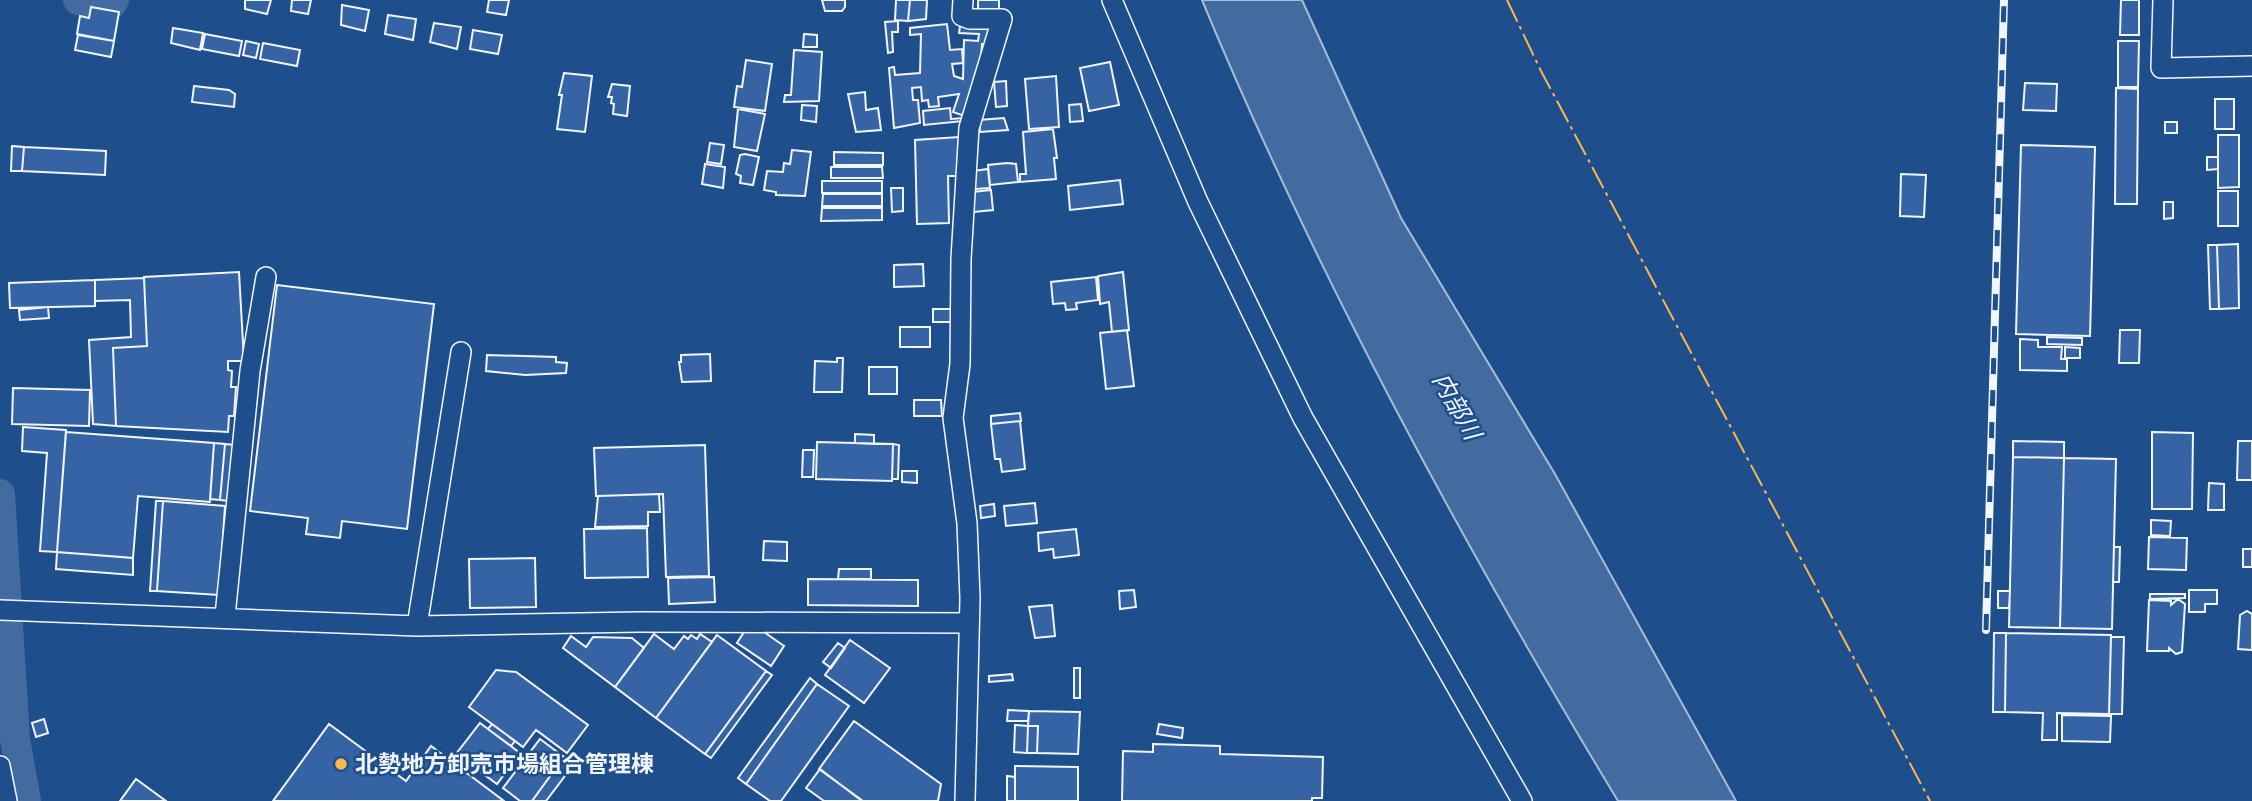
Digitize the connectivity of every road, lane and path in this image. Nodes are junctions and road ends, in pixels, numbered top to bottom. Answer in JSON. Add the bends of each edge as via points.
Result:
{"nodes":[{"id":1,"x":963,"y":0,"type":"edge"},
{"id":2,"x":1112,"y":0,"type":"edge"},
{"id":3,"x":2163,"y":0,"type":"edge"},
{"id":4,"x":2252,"y":66,"type":"edge"},
{"id":5,"x":266,"y":277,"type":"dead end"},
{"id":6,"x":461,"y":352,"type":"dead end"},
{"id":7,"x":5,"y":611,"type":"edge"},
{"id":8,"x":225,"y":616,"type":"junction"},
{"id":9,"x":969,"y":623,"type":"junction"},
{"id":10,"x":417,"y":626,"type":"junction"},
{"id":11,"x":0,"y":766,"type":"edge"},
{"id":12,"x":6,"y":801,"type":"edge"},
{"id":13,"x":965,"y":801,"type":"edge"},
{"id":14,"x":1522,"y":801,"type":"edge"}],
"edges":[{"from":1,"to":9,"type":"street","via":[[962,16],[1002,19],[969,128],[964,172],[960,364],[953,418],[967,523]]},
{"from":2,"to":14,"type":"street","via":[[1198,202],[1303,418]]},
{"from":3,"to":4,"type":"street","via":[[2161,68]]},
{"from":5,"to":8,"type":"street","via":[[250,371]]},
{"from":6,"to":10,"type":"street"},
{"from":7,"to":8,"type":"street"},
{"from":8,"to":10,"type":"street"},
{"from":9,"to":10,"type":"street"},
{"from":9,"to":13,"type":"street"},
{"from":11,"to":12,"type":"street"}]}
